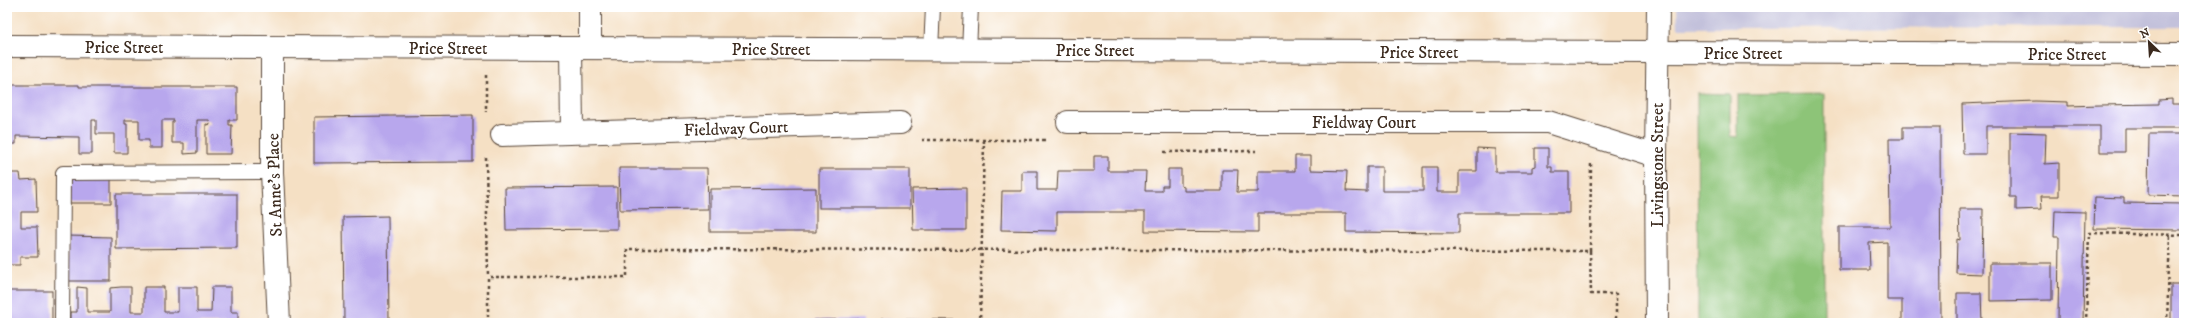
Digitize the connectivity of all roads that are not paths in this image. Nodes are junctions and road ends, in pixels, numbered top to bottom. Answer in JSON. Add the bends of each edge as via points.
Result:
{"nodes":[{"id":1,"x":590,"y":7,"type":"edge"},
{"id":2,"x":933,"y":7,"type":"edge"},
{"id":3,"x":971,"y":7,"type":"edge"},
{"id":4,"x":1658,"y":7,"type":"edge"},
{"id":5,"x":7,"y":46,"type":"edge"},
{"id":6,"x":272,"y":48,"type":"junction"},
{"id":7,"x":581,"y":48,"type":"junction"},
{"id":8,"x":931,"y":50,"type":"junction"},
{"id":9,"x":969,"y":50,"type":"junction"},
{"id":10,"x":1658,"y":53,"type":"junction"},
{"id":11,"x":2184,"y":54,"type":"edge"},
{"id":12,"x":1068,"y":122,"type":"dead end"},
{"id":13,"x":900,"y":123,"type":"dead end"},
{"id":14,"x":572,"y":132,"type":"junction"},
{"id":15,"x":502,"y":135,"type":"dead end"},
{"id":16,"x":1656,"y":156,"type":"junction"},
{"id":17,"x":272,"y":172,"type":"junction"},
{"id":18,"x":62,"y":323,"type":"edge"},
{"id":19,"x":279,"y":323,"type":"edge"},
{"id":20,"x":1656,"y":323,"type":"edge"}],
"edges":[{"from":1,"to":7,"type":"street"},
{"from":2,"to":8,"type":"lane"},
{"from":3,"to":9,"type":"lane"},
{"from":4,"to":10,"type":"street","name":"Livingstone Street"},
{"from":5,"to":6,"type":"street","name":"Price Street"},
{"from":6,"to":7,"type":"street","name":"Price Street"},
{"from":6,"to":17,"type":"street","name":"St Anne's Place"},
{"from":7,"to":8,"type":"street","name":"Price Street"},
{"from":7,"to":14,"type":"street"},
{"from":8,"to":9,"type":"street","name":"Price Street"},
{"from":9,"to":10,"type":"street","name":"Price Street"},
{"from":10,"to":11,"type":"street","name":"Price Street"},
{"from":10,"to":16,"type":"street","name":"Livingstone Street"},
{"from":12,"to":16,"type":"street","name":"Fieldway Court","via":[[1548,122]]},
{"from":13,"to":14,"type":"street","name":"Fieldway Court"},
{"from":14,"to":15,"type":"street","name":"Fieldway Court"},
{"from":16,"to":20,"type":"street","name":"Livingstone Street"},
{"from":17,"to":18,"type":"lane","via":[[63,173]]},
{"from":17,"to":19,"type":"street","name":"St Anne's Place"}]}
